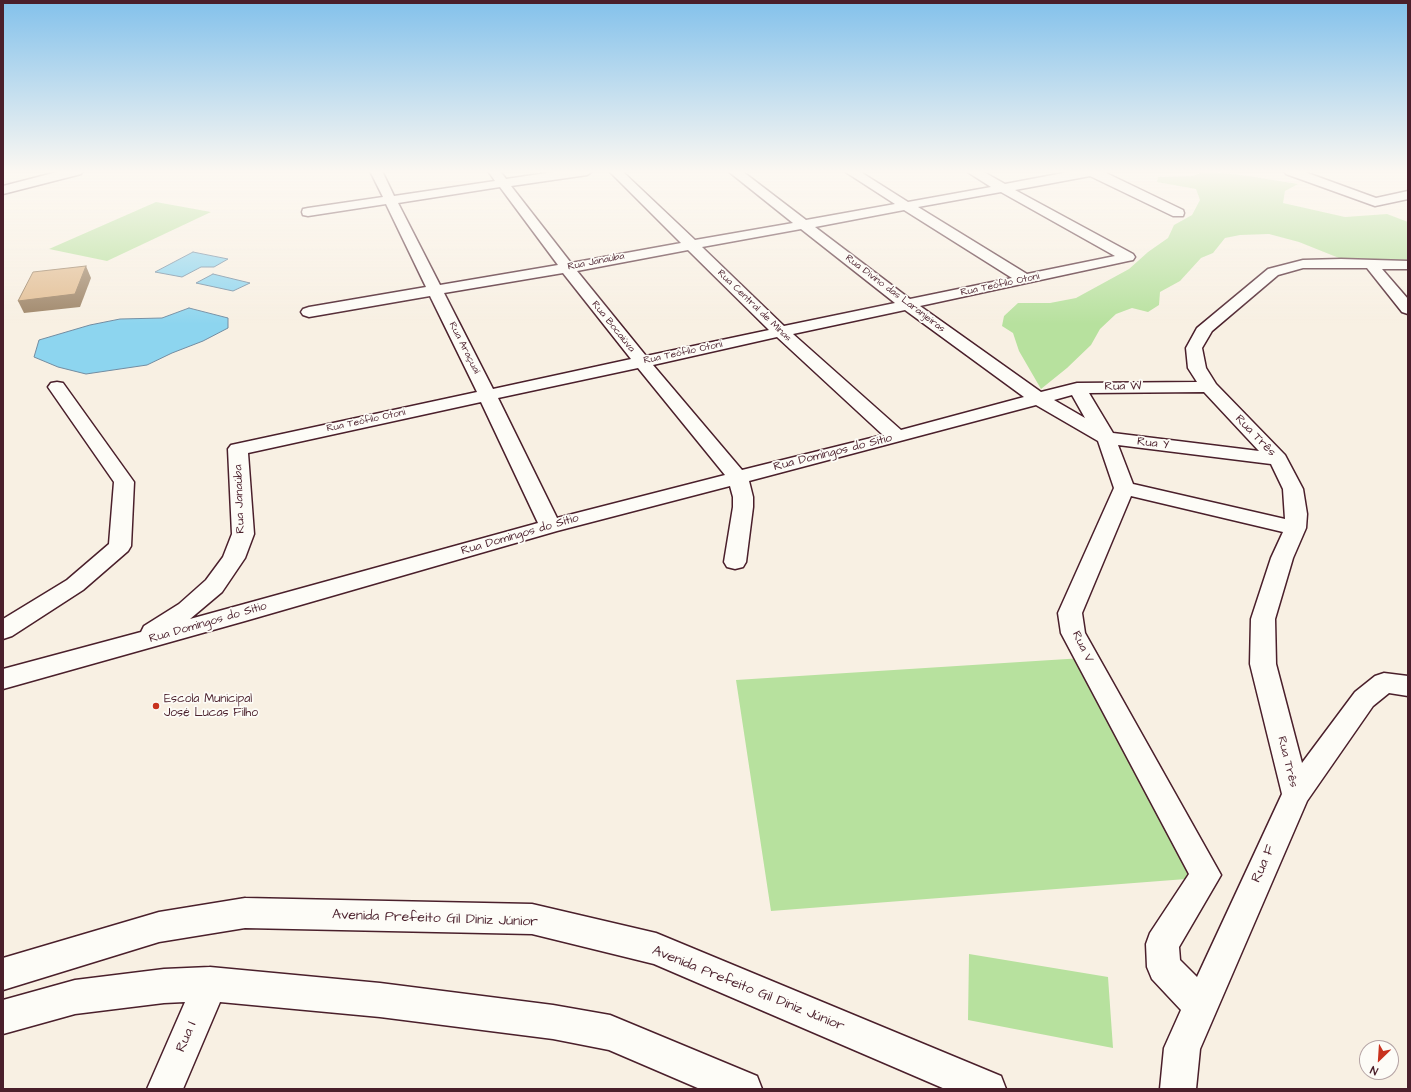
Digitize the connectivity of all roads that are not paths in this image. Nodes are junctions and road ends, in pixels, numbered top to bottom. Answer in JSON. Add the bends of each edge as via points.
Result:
{"nodes":[{"id":1,"x":401,"y":222,"type":"edge"},
{"id":2,"x":532,"y":222,"type":"edge"},
{"id":3,"x":667,"y":222,"type":"edge"},
{"id":4,"x":801,"y":222,"type":"edge"},
{"id":5,"x":815,"y":222,"type":"edge"},
{"id":6,"x":931,"y":222,"type":"edge"},
{"id":7,"x":1065,"y":222,"type":"edge"},
{"id":8,"x":804,"y":224,"type":"junction"},
{"id":9,"x":690,"y":244,"type":"junction"},
{"id":10,"x":1371,"y":264,"type":"junction"},
{"id":11,"x":1408,"y":265,"type":"edge"},
{"id":12,"x":567,"y":268,"type":"junction"},
{"id":13,"x":1026,"y":280,"type":"junction"},
{"id":14,"x":434,"y":290,"type":"junction"},
{"id":15,"x":908,"y":305,"type":"junction"},
{"id":16,"x":1408,"y":309,"type":"edge"},
{"id":17,"x":309,"y":312,"type":"dead end"},
{"id":18,"x":781,"y":332,"type":"junction"},
{"id":19,"x":642,"y":362,"type":"junction"},
{"id":20,"x":57,"y":387,"type":"dead end"},
{"id":21,"x":1209,"y":387,"type":"junction"},
{"id":22,"x":1077,"y":388,"type":"junction"},
{"id":23,"x":488,"y":395,"type":"junction"},
{"id":24,"x":1039,"y":399,"type":"junction"},
{"id":25,"x":897,"y":437,"type":"junction"},
{"id":26,"x":1106,"y":438,"type":"junction"},
{"id":27,"x":238,"y":449,"type":"joint"},
{"id":28,"x":1278,"y":459,"type":"junction"},
{"id":29,"x":738,"y":478,"type":"junction"},
{"id":30,"x":1124,"y":488,"type":"junction"},
{"id":31,"x":550,"y":526,"type":"junction"},
{"id":32,"x":1295,"y":528,"type":"junction"},
{"id":33,"x":735,"y":562,"type":"dead end"},
{"id":34,"x":3,"y":630,"type":"edge"},
{"id":35,"x":134,"y":644,"type":"junction"},
{"id":36,"x":3,"y":680,"type":"edge"},
{"id":37,"x":1408,"y":686,"type":"edge"},
{"id":38,"x":1296,"y":794,"type":"junction"},
{"id":39,"x":3,"y":974,"type":"edge"},
{"id":40,"x":210,"y":984,"type":"junction"},
{"id":41,"x":1201,"y":1006,"type":"junction"},
{"id":42,"x":3,"y":1017,"type":"edge"},
{"id":43,"x":165,"y":1089,"type":"edge"},
{"id":44,"x":744,"y":1089,"type":"edge"},
{"id":45,"x":988,"y":1089,"type":"edge"},
{"id":46,"x":1178,"y":1089,"type":"edge"}],
"edges":[{"from":1,"to":14,"type":"street","name":"Rua Araçuaí"},
{"from":2,"to":12,"type":"street","name":"Rua Bocaiúva"},
{"from":3,"to":9,"type":"street","name":"Rua Central de Minas"},
{"from":4,"to":8,"type":"street","name":"Rua Divino das Laranjeiras"},
{"from":5,"to":8,"type":"street","name":"Rua Janaúba"},
{"from":6,"to":13,"type":"street"},
{"from":7,"to":13,"type":"street","name":"Rua Teófilo Otoni","via":[[1128,257]]},
{"from":8,"to":9,"type":"street","name":"Rua Janaúba"},
{"from":8,"to":15,"type":"street","name":"Rua Divino das Laranjeiras"},
{"from":9,"to":12,"type":"street","name":"Rua Janaúba"},
{"from":9,"to":18,"type":"street","name":"Rua Central de Minas"},
{"from":10,"to":11,"type":"street","name":"Rua Três"},
{"from":10,"to":16,"type":"street"},
{"from":10,"to":21,"type":"street","name":"Rua Três","via":[[1303,264],[1273,272],[1206,328],[1194,348],[1197,368]]},
{"from":12,"to":14,"type":"street","name":"Rua Janaúba"},
{"from":12,"to":19,"type":"street","name":"Rua Bocaiúva"},
{"from":13,"to":15,"type":"street","name":"Rua Teófilo Otoni"},
{"from":14,"to":17,"type":"street","name":"Rua Janaúba"},
{"from":14,"to":23,"type":"street","name":"Rua Araçuaí"},
{"from":15,"to":18,"type":"street","name":"Rua Teófilo Otoni"},
{"from":15,"to":24,"type":"street","name":"Rua Divino das Laranjeiras"},
{"from":18,"to":19,"type":"street","name":"Rua Teófilo Otoni"},
{"from":18,"to":25,"type":"street","name":"Rua Central de Minas"},
{"from":19,"to":23,"type":"street","name":"Rua Teófilo Otoni"},
{"from":19,"to":29,"type":"street","name":"Rua Bocaiúva"},
{"from":20,"to":34,"type":"street","via":[[124,482],[120,546],[75,585]]},
{"from":21,"to":22,"type":"street","name":"Rua W"},
{"from":21,"to":28,"type":"street","name":"Rua Três"},
{"from":22,"to":24,"type":"street","name":"Rua W"},
{"from":22,"to":26,"type":"street"},
{"from":23,"to":27,"type":"street","name":"Rua Teófilo Otoni"},
{"from":23,"to":31,"type":"street","name":"Rua Araçuaí"},
{"from":24,"to":25,"type":"street","name":"Rua Domingos do Sítio"},
{"from":24,"to":26,"type":"street","name":"Rua Y"},
{"from":25,"to":29,"type":"street","name":"Rua Domingos do Sítio"},
{"from":26,"to":28,"type":"street","name":"Rua Y"},
{"from":26,"to":30,"type":"street"},
{"from":27,"to":35,"type":"street","name":"Rua Janaúba","via":[[243,534],[234,558],[214,586],[186,610]]},
{"from":28,"to":32,"type":"street","name":"Rua Três","via":[[1293,488]]},
{"from":29,"to":31,"type":"street","name":"Rua Domingos do Sítio"},
{"from":29,"to":33,"type":"street","via":[[743,507]]},
{"from":30,"to":32,"type":"street"},
{"from":30,"to":41,"type":"street","name":"Rua V","via":[[1070,613],[1073,633],[1206,875],[1162,944],[1164,967]]},
{"from":31,"to":35,"type":"street","name":"Rua Domingos do Sítio"},
{"from":32,"to":38,"type":"street","name":"Rua Três","via":[[1282,558],[1263,619],[1263,664]]},
{"from":35,"to":36,"type":"street","name":"Rua Domingos do Sítio"},
{"from":37,"to":38,"type":"street","name":"Rua F","via":[[1384,683],[1364,700]]},
{"from":38,"to":41,"type":"street","name":"Rua F"},
{"from":39,"to":45,"type":"street","name":"Avenida Prefeito Gil Diniz Júnior","via":[[160,926],[246,913],[532,919],[656,949]]},
{"from":40,"to":42,"type":"street","via":[[164,986],[75,997]]},
{"from":40,"to":43,"type":"street","name":"Rua I"},
{"from":40,"to":44,"type":"street","via":[[380,1000],[553,1022],[610,1033]]},
{"from":41,"to":46,"type":"street","name":"Rua F","via":[[1182,1048]]}]}
